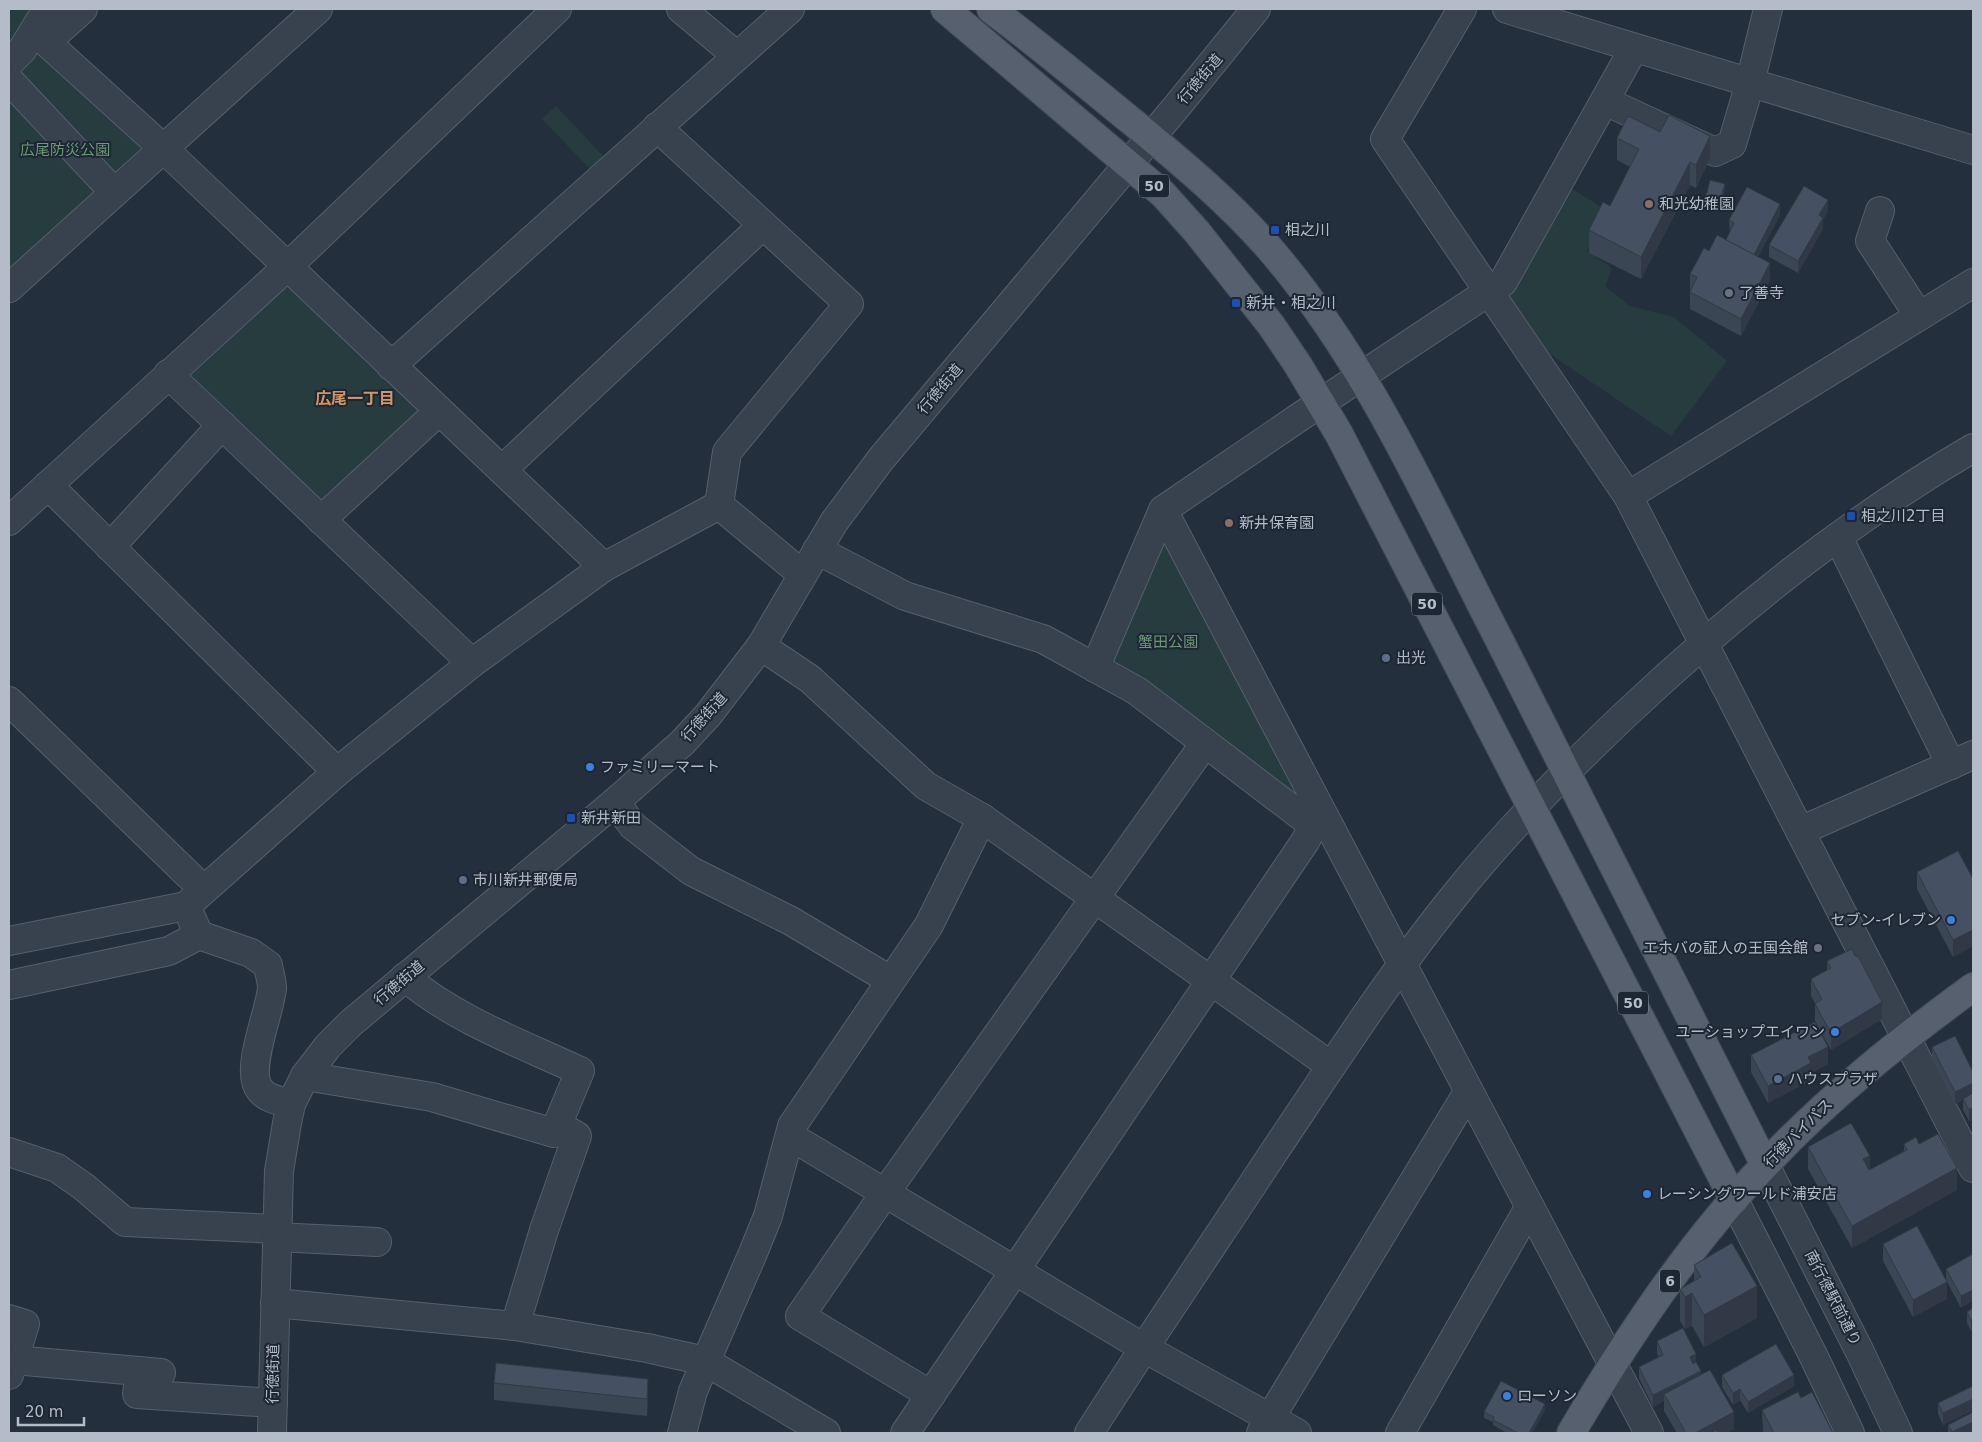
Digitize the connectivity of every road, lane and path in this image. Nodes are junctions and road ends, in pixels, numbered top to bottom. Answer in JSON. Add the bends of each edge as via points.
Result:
{"nodes":[{"id":1,"x":47,"y":9,"type":"edge"},
{"id":2,"x":83,"y":9,"type":"edge"},
{"id":3,"x":318,"y":9,"type":"edge"},
{"id":4,"x":557,"y":9,"type":"edge"},
{"id":5,"x":681,"y":9,"type":"edge"},
{"id":6,"x":790,"y":9,"type":"edge"},
{"id":7,"x":945,"y":9,"type":"edge"},
{"id":8,"x":991,"y":9,"type":"edge"},
{"id":9,"x":1256,"y":9,"type":"edge"},
{"id":10,"x":1462,"y":9,"type":"edge"},
{"id":11,"x":1507,"y":9,"type":"edge"},
{"id":12,"x":1768,"y":9,"type":"edge"},
{"id":13,"x":1634,"y":48,"type":"junction"},
{"id":14,"x":737,"y":56,"type":"junction"},
{"id":15,"x":9,"y":63,"type":"edge"},
{"id":16,"x":9,"y":80,"type":"edge"},
{"id":17,"x":1750,"y":83,"type":"junction"},
{"id":18,"x":1605,"y":101,"type":"junction"},
{"id":19,"x":657,"y":127,"type":"junction"},
{"id":20,"x":1151,"y":137,"type":"junction"},
{"id":21,"x":164,"y":149,"type":"junction"},
{"id":22,"x":1973,"y":150,"type":"edge"},
{"id":23,"x":1129,"y":164,"type":"junction"},
{"id":24,"x":114,"y":192,"type":"junction"},
{"id":25,"x":1880,"y":211,"type":"dead end"},
{"id":26,"x":763,"y":225,"type":"junction"},
{"id":27,"x":288,"y":266,"type":"junction"},
{"id":28,"x":1973,"y":283,"type":"edge"},
{"id":29,"x":9,"y":288,"type":"edge"},
{"id":30,"x":1489,"y":292,"type":"junction"},
{"id":31,"x":1919,"y":316,"type":"junction"},
{"id":32,"x":391,"y":366,"type":"junction"},
{"id":33,"x":168,"y":374,"type":"junction"},
{"id":34,"x":1361,"y":377,"type":"junction"},
{"id":35,"x":1321,"y":402,"type":"junction"},
{"id":36,"x":439,"y":411,"type":"junction"},
{"id":37,"x":222,"y":425,"type":"junction"},
{"id":38,"x":1970,"y":459,"type":"edge"},
{"id":39,"x":502,"y":470,"type":"junction"},
{"id":40,"x":48,"y":486,"type":"junction"},
{"id":41,"x":1628,"y":496,"type":"junction"},
{"id":42,"x":719,"y":505,"type":"junction"},
{"id":43,"x":1163,"y":510,"type":"junction"},
{"id":44,"x":321,"y":520,"type":"junction"},
{"id":45,"x":9,"y":521,"type":"edge"},
{"id":46,"x":1838,"y":537,"type":"junction"},
{"id":47,"x":110,"y":547,"type":"junction"},
{"id":48,"x":817,"y":550,"type":"junction"},
{"id":49,"x":604,"y":567,"type":"junction"},
{"id":50,"x":802,"y":574,"type":"junction"},
{"id":51,"x":1704,"y":643,"type":"junction"},
{"id":52,"x":761,"y":646,"type":"junction"},
{"id":53,"x":472,"y":664,"type":"junction"},
{"id":54,"x":1095,"y":668,"type":"junction"},
{"id":55,"x":9,"y":701,"type":"edge"},
{"id":56,"x":1205,"y":743,"type":"junction"},
{"id":57,"x":1962,"y":760,"type":"edge"},
{"id":58,"x":1566,"y":770,"type":"junction"},
{"id":59,"x":337,"y":772,"type":"junction"},
{"id":60,"x":615,"y":802,"type":"junction"},
{"id":61,"x":1532,"y":807,"type":"junction"},
{"id":62,"x":982,"y":818,"type":"junction"},
{"id":63,"x":1319,"y":822,"type":"junction"},
{"id":64,"x":1800,"y":831,"type":"junction"},
{"id":65,"x":194,"y":898,"type":"junction"},
{"id":66,"x":1094,"y":898,"type":"junction"},
{"id":67,"x":198,"y":935,"type":"junction"},
{"id":68,"x":10,"y":940,"type":"edge"},
{"id":69,"x":1401,"y":965,"type":"junction"},
{"id":70,"x":405,"y":978,"type":"junction"},
{"id":71,"x":890,"y":980,"type":"junction"},
{"id":72,"x":1211,"y":981,"type":"junction"},
{"id":73,"x":9,"y":984,"type":"edge"},
{"id":74,"x":1973,"y":987,"type":"edge"},
{"id":75,"x":1905,"y":1037,"type":"junction"},
{"id":76,"x":1331,"y":1066,"type":"junction"},
{"id":77,"x":305,"y":1076,"type":"junction"},
{"id":78,"x":1468,"y":1092,"type":"junction"},
{"id":79,"x":292,"y":1104,"type":"junction"},
{"id":80,"x":558,"y":1125,"type":"junction"},
{"id":81,"x":790,"y":1136,"type":"junction"},
{"id":82,"x":9,"y":1152,"type":"edge"},
{"id":83,"x":1765,"y":1165,"type":"junction"},
{"id":84,"x":1973,"y":1168,"type":"edge"},
{"id":85,"x":884,"y":1192,"type":"junction"},
{"id":86,"x":1734,"y":1200,"type":"junction"},
{"id":87,"x":1529,"y":1208,"type":"junction"},
{"id":88,"x":276,"y":1233,"type":"junction"},
{"id":89,"x":377,"y":1242,"type":"dead end"},
{"id":90,"x":1015,"y":1270,"type":"junction"},
{"id":91,"x":275,"y":1303,"type":"junction"},
{"id":92,"x":9,"y":1320,"type":"edge"},
{"id":93,"x":515,"y":1326,"type":"junction"},
{"id":94,"x":1144,"y":1348,"type":"junction"},
{"id":95,"x":705,"y":1361,"type":"junction"},
{"id":96,"x":1612,"y":1365,"type":"junction"},
{"id":97,"x":11,"y":1367,"type":"edge"},
{"id":98,"x":931,"y":1395,"type":"junction"},
{"id":99,"x":273,"y":1403,"type":"junction"},
{"id":100,"x":1266,"y":1426,"type":"edge"},
{"id":101,"x":272,"y":1433,"type":"edge"},
{"id":102,"x":682,"y":1433,"type":"edge"},
{"id":103,"x":826,"y":1433,"type":"edge"},
{"id":104,"x":906,"y":1433,"type":"edge"},
{"id":105,"x":1088,"y":1433,"type":"edge"},
{"id":106,"x":1297,"y":1433,"type":"edge"},
{"id":107,"x":1400,"y":1433,"type":"edge"},
{"id":108,"x":1571,"y":1433,"type":"edge"},
{"id":109,"x":1649,"y":1433,"type":"edge"},
{"id":110,"x":1850,"y":1433,"type":"edge"},
{"id":111,"x":1898,"y":1433,"type":"edge"}],
"edges":[{"from":1,"to":15,"type":"street","via":[[22,50]]},
{"from":2,"to":21,"type":"street","via":[[46,42]]},
{"from":3,"to":21,"type":"street"},
{"from":4,"to":27,"type":"street"},
{"from":5,"to":14,"type":"street"},
{"from":6,"to":14,"type":"street"},
{"from":7,"to":23,"type":"main road","number":"50"},
{"from":8,"to":20,"type":"main road","number":"50"},
{"from":9,"to":20,"type":"street","name":"行徳街道"},
{"from":10,"to":30,"type":"street","via":[[1385,139]]},
{"from":11,"to":13,"type":"street"},
{"from":12,"to":17,"type":"street"},
{"from":13,"to":17,"type":"street"},
{"from":13,"to":18,"type":"street"},
{"from":14,"to":19,"type":"street"},
{"from":16,"to":24,"type":"street"},
{"from":17,"to":18,"type":"street","via":[[1732,144],[1715,152]]},
{"from":17,"to":22,"type":"street"},
{"from":18,"to":30,"type":"street","via":[[1503,282]]},
{"from":19,"to":26,"type":"street"},
{"from":19,"to":32,"type":"street"},
{"from":20,"to":23,"type":"street","name":"行徳街道"},
{"from":20,"to":34,"type":"main road","number":"50","via":[[1190,170],[1268,247],[1299,285]]},
{"from":21,"to":24,"type":"street"},
{"from":21,"to":27,"type":"street"},
{"from":23,"to":35,"type":"main road","number":"50","via":[[1163,194],[1223,263],[1271,325]]},
{"from":23,"to":48,"type":"street","name":"行徳街道","via":[[881,459]]},
{"from":24,"to":29,"type":"street"},
{"from":25,"to":31,"type":"street","via":[[1870,241]]},
{"from":26,"to":39,"type":"street"},
{"from":26,"to":42,"type":"street","via":[[849,304],[727,452]]},
{"from":27,"to":32,"type":"street"},
{"from":27,"to":33,"type":"street"},
{"from":28,"to":31,"type":"street"},
{"from":30,"to":34,"type":"street"},
{"from":30,"to":41,"type":"street"},
{"from":31,"to":41,"type":"street"},
{"from":32,"to":36,"type":"street"},
{"from":33,"to":37,"type":"street"},
{"from":33,"to":40,"type":"street"},
{"from":34,"to":35,"type":"street"},
{"from":34,"to":58,"type":"main road","number":"50","via":[[1388,422]]},
{"from":35,"to":43,"type":"street"},
{"from":35,"to":61,"type":"main road","number":"50"},
{"from":36,"to":39,"type":"street"},
{"from":36,"to":44,"type":"street"},
{"from":37,"to":44,"type":"street"},
{"from":37,"to":47,"type":"street"},
{"from":38,"to":46,"type":"street","via":[[1893,499]]},
{"from":39,"to":49,"type":"street"},
{"from":40,"to":45,"type":"street"},
{"from":40,"to":47,"type":"street"},
{"from":41,"to":51,"type":"street"},
{"from":42,"to":49,"type":"street"},
{"from":42,"to":50,"type":"street"},
{"from":43,"to":54,"type":"street"},
{"from":43,"to":63,"type":"street"},
{"from":44,"to":53,"type":"street"},
{"from":46,"to":51,"type":"street"},
{"from":46,"to":57,"type":"street"},
{"from":47,"to":59,"type":"street"},
{"from":48,"to":50,"type":"street","name":"行徳街道"},
{"from":48,"to":54,"type":"street","via":[[905,596],[1043,638]]},
{"from":49,"to":53,"type":"street"},
{"from":50,"to":52,"type":"street","name":"行徳街道"},
{"from":51,"to":58,"type":"street"},
{"from":51,"to":64,"type":"street"},
{"from":52,"to":60,"type":"street","name":"行徳街道","via":[[682,743]]},
{"from":52,"to":62,"type":"street","via":[[810,679],[926,786]]},
{"from":53,"to":59,"type":"street"},
{"from":54,"to":56,"type":"street","via":[[1137,691]]},
{"from":55,"to":65,"type":"street"},
{"from":56,"to":63,"type":"street"},
{"from":56,"to":66,"type":"street"},
{"from":57,"to":64,"type":"street"},
{"from":58,"to":61,"type":"street"},
{"from":58,"to":83,"type":"main road","number":"50"},
{"from":59,"to":65,"type":"street"},
{"from":60,"to":70,"type":"street","name":"行徳街道"},
{"from":60,"to":71,"type":"street","via":[[633,826],[691,871],[791,921]]},
{"from":61,"to":69,"type":"street","via":[[1453,898]]},
{"from":61,"to":86,"type":"main road","number":"50"},
{"from":62,"to":66,"type":"street"},
{"from":62,"to":71,"type":"street","via":[[929,924]]},
{"from":63,"to":69,"type":"street"},
{"from":63,"to":72,"type":"street"},
{"from":64,"to":75,"type":"street"},
{"from":65,"to":67,"type":"street"},
{"from":65,"to":68,"type":"street"},
{"from":66,"to":72,"type":"street"},
{"from":66,"to":85,"type":"street"},
{"from":67,"to":73,"type":"street","via":[[170,951]]},
{"from":67,"to":79,"type":"street","via":[[251,953],[268,965],[272,986],[255,1078],[265,1095]]},
{"from":69,"to":76,"type":"street"},
{"from":69,"to":78,"type":"street"},
{"from":70,"to":77,"type":"street","name":"行徳街道","via":[[351,1023]]},
{"from":70,"to":80,"type":"street","via":[[458,1014],[580,1071]]},
{"from":71,"to":81,"type":"street","via":[[797,1118]]},
{"from":72,"to":76,"type":"street"},
{"from":72,"to":90,"type":"street"},
{"from":74,"to":75,"type":"main road","name":"行徳バイパス","number":"6"},
{"from":75,"to":83,"type":"main road","name":"行徳バイパス","number":"6","via":[[1823,1107]]},
{"from":75,"to":84,"type":"street"},
{"from":76,"to":94,"type":"street"},
{"from":77,"to":79,"type":"street","name":"行徳街道"},
{"from":77,"to":80,"type":"street","via":[[432,1097],[554,1133]]},
{"from":78,"to":87,"type":"street"},
{"from":78,"to":100,"type":"street"},
{"from":79,"to":88,"type":"street","name":"行徳街道","via":[[279,1171]]},
{"from":80,"to":93,"type":"street","via":[[577,1136]]},
{"from":81,"to":85,"type":"street"},
{"from":81,"to":95,"type":"street","via":[[768,1216]]},
{"from":82,"to":88,"type":"street","via":[[57,1168],[125,1222]]},
{"from":83,"to":86,"type":"main road","name":"行徳バイパス","number":"6"},
{"from":83,"to":111,"type":"street","name":"南行徳駅前通り"},
{"from":85,"to":90,"type":"street"},
{"from":85,"to":98,"type":"street","via":[[800,1316]]},
{"from":86,"to":96,"type":"main road","name":"行徳バイパス","number":"6","via":[[1644,1315]]},
{"from":86,"to":110,"type":"street"},
{"from":87,"to":96,"type":"street"},
{"from":87,"to":107,"type":"street"},
{"from":88,"to":89,"type":"street"},
{"from":88,"to":91,"type":"street","name":"行徳街道"},
{"from":90,"to":94,"type":"street"},
{"from":90,"to":98,"type":"street"},
{"from":91,"to":93,"type":"street"},
{"from":91,"to":99,"type":"street","name":"行徳街道"},
{"from":92,"to":97,"type":"street","via":[[25,1324]]},
{"from":93,"to":95,"type":"street"},
{"from":94,"to":100,"type":"street"},
{"from":94,"to":105,"type":"street"},
{"from":95,"to":102,"type":"street"},
{"from":95,"to":103,"type":"street"},
{"from":96,"to":108,"type":"main road","name":"行徳バイパス","number":"6"},
{"from":96,"to":109,"type":"street"},
{"from":97,"to":99,"type":"street","via":[[150,1372],[137,1394]]},
{"from":98,"to":104,"type":"street"},
{"from":99,"to":101,"type":"street","name":"行徳街道"},
{"from":100,"to":106,"type":"street"}]}
